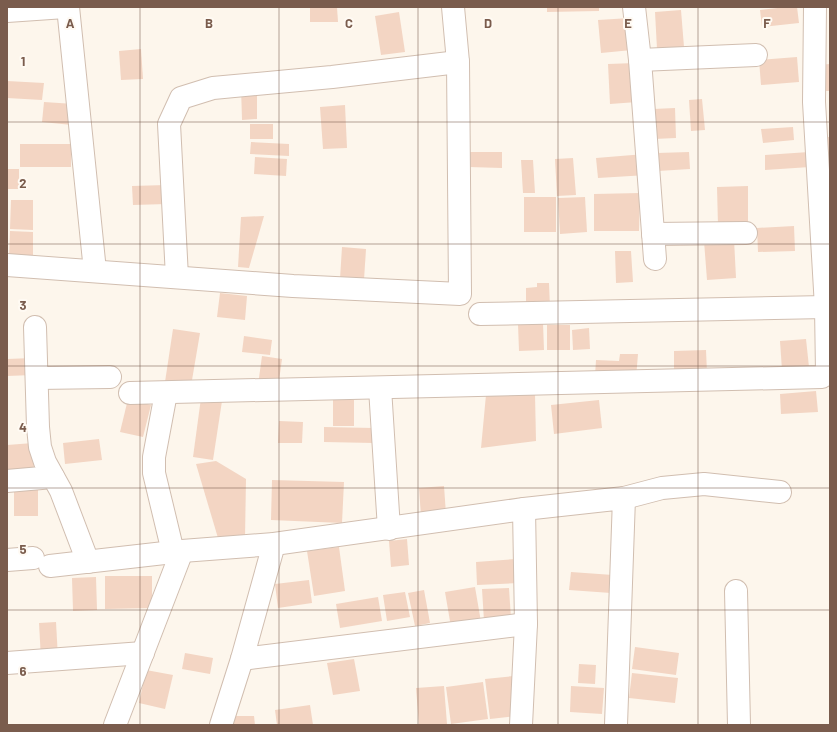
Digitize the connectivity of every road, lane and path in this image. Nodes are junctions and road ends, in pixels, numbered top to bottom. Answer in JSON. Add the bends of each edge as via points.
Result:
{"nodes":[{"id":1,"x":65,"y":7,"type":"edge"},
{"id":2,"x":68,"y":7,"type":"edge"},
{"id":3,"x":453,"y":7,"type":"edge"},
{"id":4,"x":634,"y":7,"type":"edge"},
{"id":5,"x":815,"y":7,"type":"edge"},
{"id":6,"x":7,"y":11,"type":"edge"},
{"id":7,"x":756,"y":55,"type":"dead end"},
{"id":8,"x":640,"y":60,"type":"junction"},
{"id":9,"x":458,"y":62,"type":"junction"},
{"id":10,"x":654,"y":234,"type":"junction"},
{"id":11,"x":746,"y":234,"type":"dead end"},
{"id":12,"x":655,"y":259,"type":"dead end"},
{"id":13,"x":7,"y":265,"type":"edge"},
{"id":14,"x":95,"y":271,"type":"junction"},
{"id":15,"x":177,"y":277,"type":"junction"},
{"id":16,"x":826,"y":307,"type":"junction"},
{"id":17,"x":480,"y":314,"type":"dead end"},
{"id":18,"x":35,"y":327,"type":"dead end"},
{"id":19,"x":110,"y":377,"type":"dead end"},
{"id":20,"x":37,"y":378,"type":"junction"},
{"id":21,"x":380,"y":388,"type":"junction"},
{"id":22,"x":130,"y":393,"type":"dead end"},
{"id":23,"x":166,"y":393,"type":"junction"},
{"id":24,"x":53,"y":477,"type":"junction"},
{"id":25,"x":7,"y":481,"type":"edge"},
{"id":26,"x":780,"y":492,"type":"dead end"},
{"id":27,"x":624,"y":498,"type":"junction"},
{"id":28,"x":524,"y":509,"type":"junction"},
{"id":29,"x":388,"y":529,"type":"junction"},
{"id":30,"x":274,"y":544,"type":"junction"},
{"id":31,"x":177,"y":551,"type":"junction"},
{"id":32,"x":7,"y":560,"type":"edge"},
{"id":33,"x":88,"y":562,"type":"junction"},
{"id":34,"x":736,"y":591,"type":"dead end"},
{"id":35,"x":526,"y":624,"type":"junction"},
{"id":36,"x":143,"y":653,"type":"junction"},
{"id":37,"x":242,"y":659,"type":"junction"},
{"id":38,"x":7,"y":663,"type":"edge"},
{"id":39,"x":115,"y":725,"type":"edge"},
{"id":40,"x":221,"y":725,"type":"edge"},
{"id":41,"x":521,"y":725,"type":"edge"},
{"id":42,"x":616,"y":725,"type":"edge"},
{"id":43,"x":739,"y":725,"type":"edge"}],
"edges":[{"from":1,"to":6,"type":"street"},
{"from":2,"to":14,"type":"street"},
{"from":3,"to":9,"type":"street"},
{"from":4,"to":8,"type":"street"},
{"from":5,"to":16,"type":"street","via":[[814,102]]},
{"from":7,"to":8,"type":"street"},
{"from":8,"to":10,"type":"street"},
{"from":9,"to":15,"type":"street","via":[[213,88],[181,98],[169,124]]},
{"from":9,"to":15,"type":"street","via":[[460,294],[293,286]]},
{"from":10,"to":11,"type":"street"},
{"from":10,"to":12,"type":"street"},
{"from":13,"to":14,"type":"street"},
{"from":14,"to":15,"type":"street"},
{"from":16,"to":17,"type":"street"},
{"from":16,"to":21,"type":"street","via":[[827,373],[822,377]]},
{"from":18,"to":20,"type":"street"},
{"from":19,"to":20,"type":"street"},
{"from":20,"to":24,"type":"street","via":[[40,447]]},
{"from":21,"to":23,"type":"street"},
{"from":21,"to":29,"type":"street"},
{"from":22,"to":23,"type":"street"},
{"from":23,"to":31,"type":"street","via":[[156,444],[154,473]]},
{"from":24,"to":25,"type":"street"},
{"from":24,"to":33,"type":"street","via":[[61,491]]},
{"from":26,"to":27,"type":"street","via":[[704,484],[662,488]]},
{"from":27,"to":28,"type":"street"},
{"from":27,"to":42,"type":"street"},
{"from":28,"to":29,"type":"street"},
{"from":28,"to":35,"type":"street"},
{"from":29,"to":30,"type":"street"},
{"from":30,"to":31,"type":"street"},
{"from":30,"to":37,"type":"street"},
{"from":31,"to":33,"type":"street"},
{"from":31,"to":36,"type":"street"},
{"from":32,"to":33,"type":"street"},
{"from":34,"to":43,"type":"street"},
{"from":35,"to":37,"type":"street"},
{"from":35,"to":41,"type":"street"},
{"from":36,"to":38,"type":"street"},
{"from":36,"to":39,"type":"street"},
{"from":37,"to":40,"type":"street"}]}
